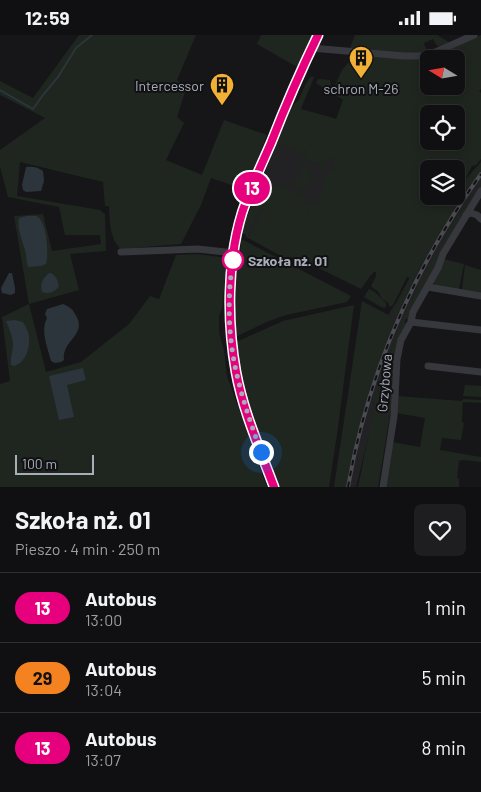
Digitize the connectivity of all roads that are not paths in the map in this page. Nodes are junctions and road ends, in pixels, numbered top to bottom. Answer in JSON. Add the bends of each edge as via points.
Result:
{"nodes":[{"id":1,"x":318,"y":35,"type":"edge"},
{"id":2,"x":474,"y":35,"type":"edge"},
{"id":3,"x":460,"y":38,"type":"edge"},
{"id":4,"x":311,"y":48,"type":"junction"},
{"id":5,"x":481,"y":191,"type":"edge"},
{"id":6,"x":466,"y":215,"type":"junction"},
{"id":7,"x":481,"y":219,"type":"edge"},
{"id":8,"x":121,"y":252,"type":"dead end"},
{"id":9,"x":234,"y":253,"type":"junction"},
{"id":10,"x":428,"y":287,"type":"junction"},
{"id":11,"x":481,"y":296,"type":"edge"},
{"id":12,"x":411,"y":322,"type":"junction"},
{"id":13,"x":481,"y":330,"type":"edge"},
{"id":14,"x":428,"y":366,"type":"dead end"},
{"id":15,"x":481,"y":372,"type":"edge"},
{"id":16,"x":274,"y":487,"type":"edge"},
{"id":17,"x":383,"y":487,"type":"edge"}],
"edges":[{"from":1,"to":4,"type":"street"},
{"from":2,"to":3,"type":"street"},
{"from":3,"to":4,"type":"street","via":[[432,54],[420,56]]},
{"from":4,"to":9,"type":"street","via":[[244,209]]},
{"from":5,"to":6,"type":"street","name":"Grzybowa"},
{"from":6,"to":7,"type":"street","via":[[471,213]]},
{"from":6,"to":10,"type":"street","name":"Grzybowa"},
{"from":8,"to":9,"type":"street","via":[[198,249]]},
{"from":9,"to":16,"type":"street","via":[[230,311],[236,373],[248,417]]},
{"from":10,"to":11,"type":"street"},
{"from":10,"to":12,"type":"street","name":"Grzybowa","via":[[413,312]]},
{"from":12,"to":13,"type":"street"},
{"from":12,"to":17,"type":"street","name":"Grzybowa","via":[[401,340],[397,359],[394,416]]},
{"from":14,"to":15,"type":"street"}]}
